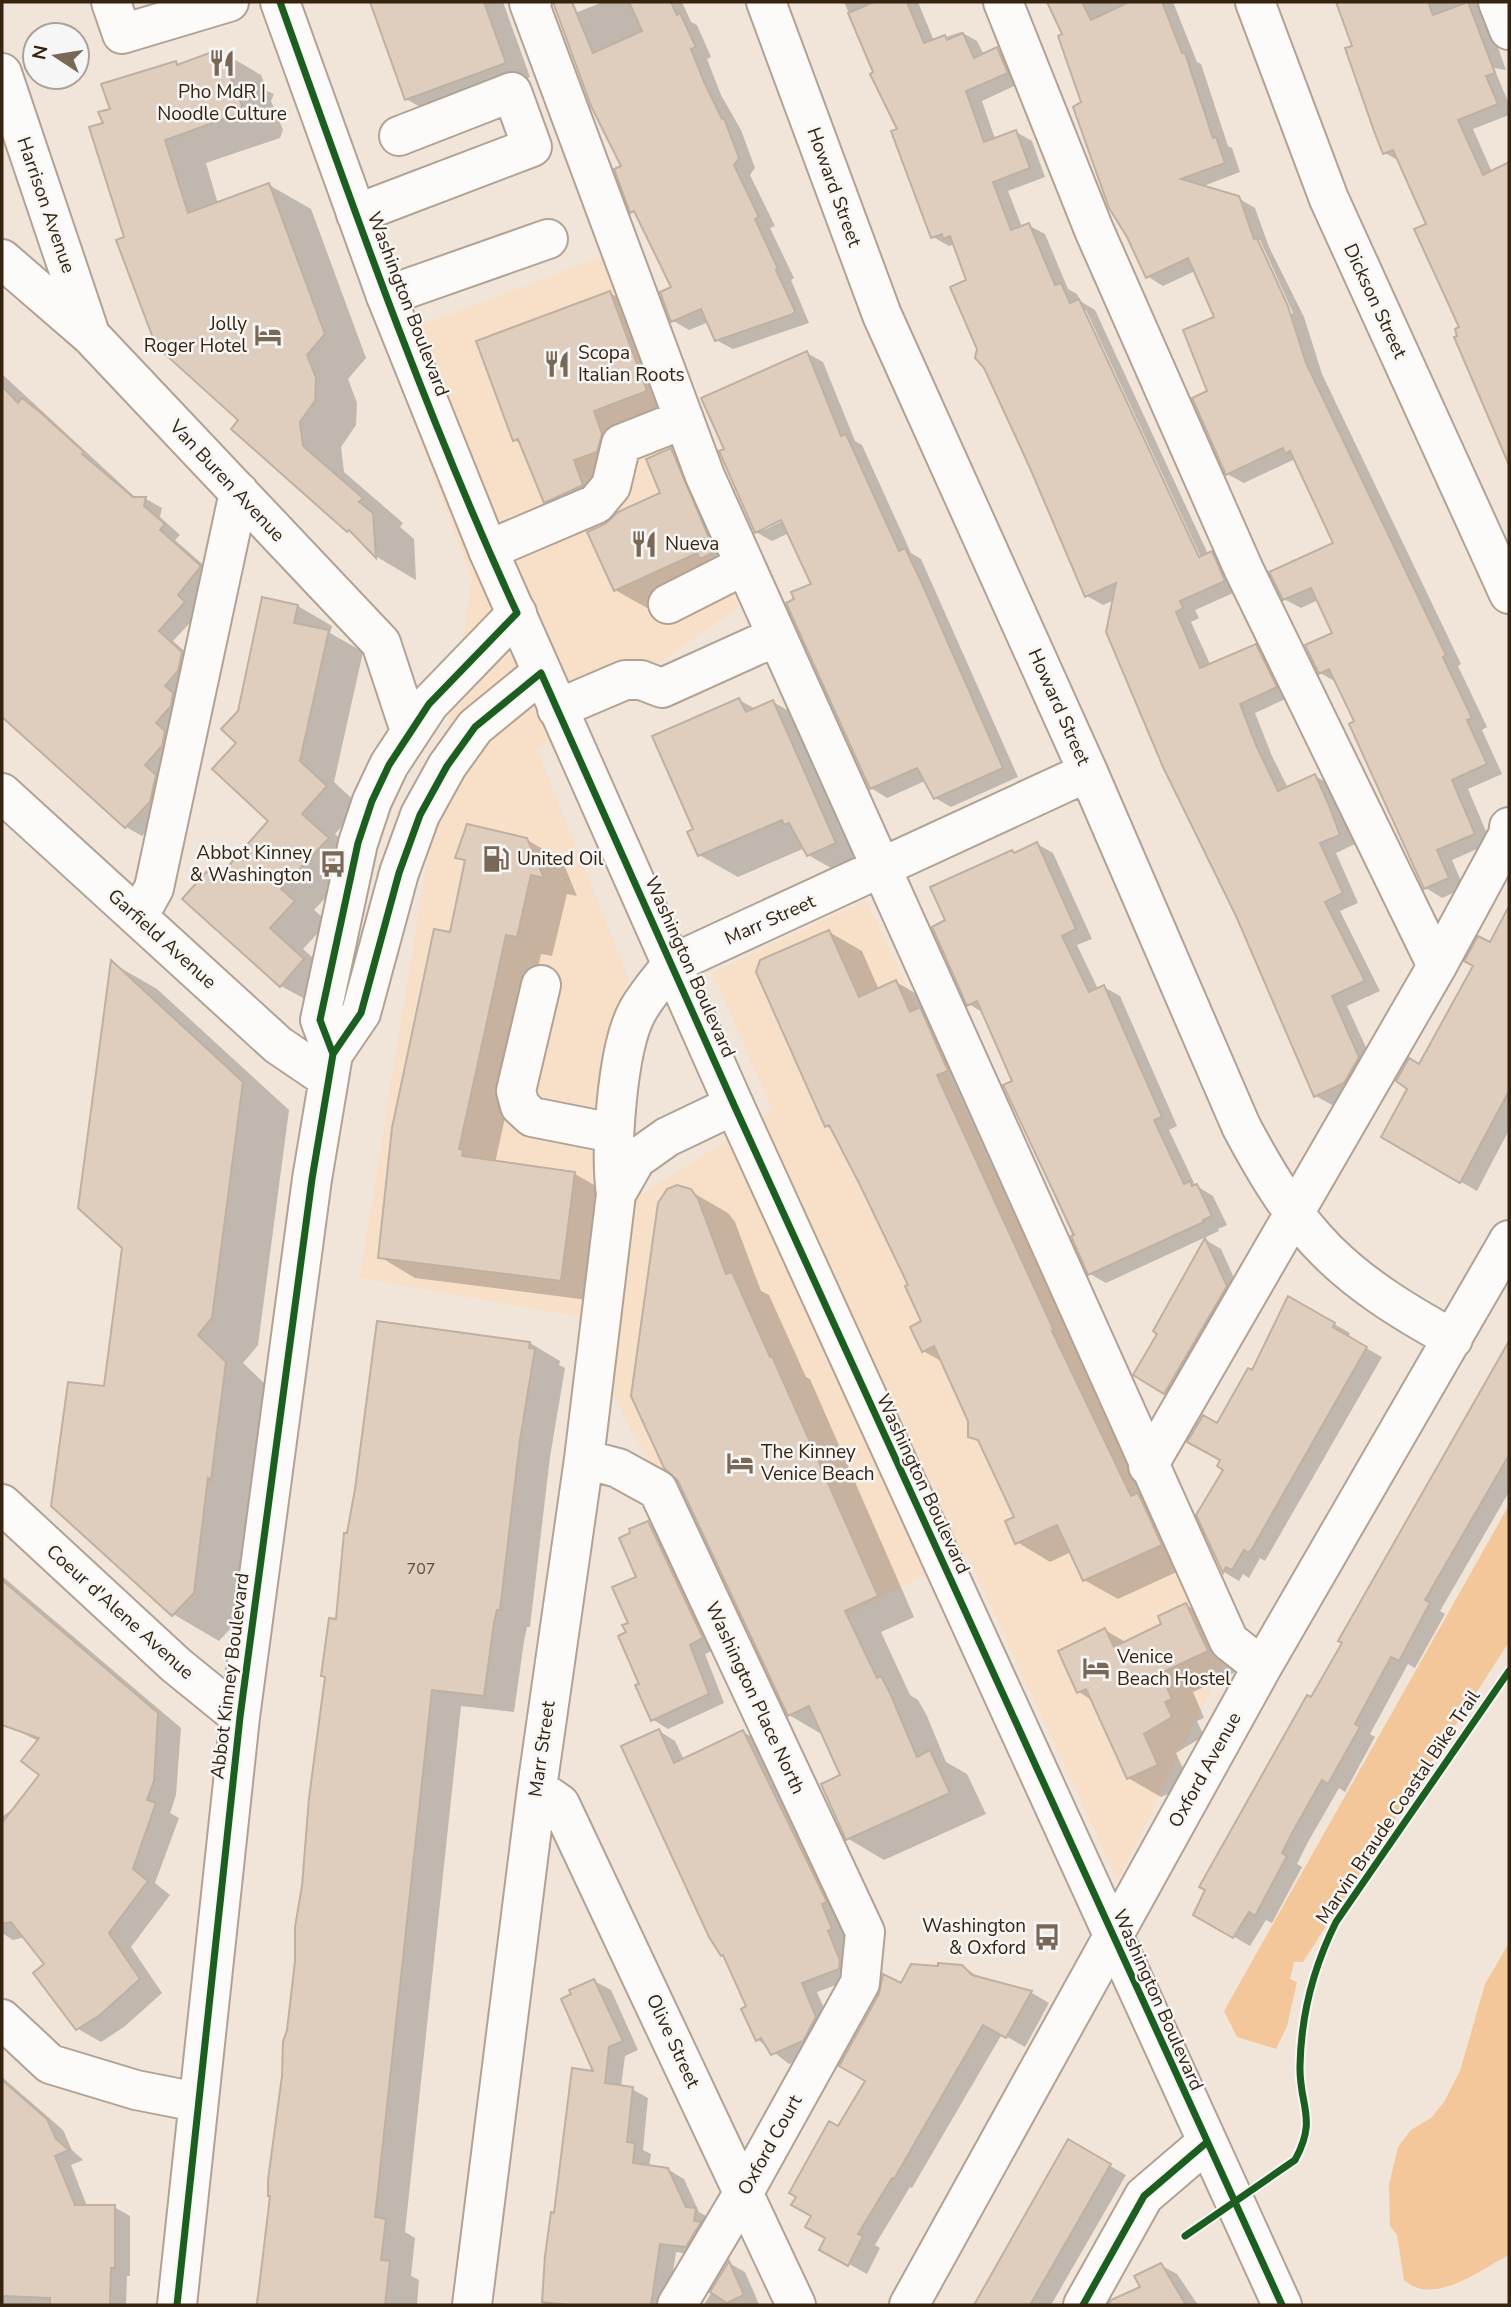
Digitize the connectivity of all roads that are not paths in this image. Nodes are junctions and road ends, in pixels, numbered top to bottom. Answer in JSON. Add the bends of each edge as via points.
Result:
{"nodes":[{"id":1,"x":111,"y":2,"type":"edge"},
{"id":2,"x":229,"y":2,"type":"edge"},
{"id":3,"x":280,"y":2,"type":"edge"},
{"id":4,"x":532,"y":2,"type":"edge"},
{"id":5,"x":766,"y":2,"type":"edge"},
{"id":6,"x":1003,"y":2,"type":"edge"},
{"id":7,"x":1255,"y":2,"type":"edge"},
{"id":8,"x":1498,"y":2,"type":"edge"},
{"id":9,"x":1509,"y":30,"type":"edge"},
{"id":10,"x":2,"y":73,"type":"edge"},
{"id":11,"x":399,"y":136,"type":"dead end"},
{"id":12,"x":356,"y":214,"type":"junction"},
{"id":13,"x":548,"y":239,"type":"dead end"},
{"id":14,"x":2,"y":259,"type":"edge"},
{"id":15,"x":386,"y":296,"type":"junction"},
{"id":16,"x":90,"y":337,"type":"junction"},
{"id":17,"x":684,"y":419,"type":"junction"},
{"id":18,"x":239,"y":492,"type":"junction"},
{"id":19,"x":488,"y":550,"type":"junction"},
{"id":20,"x":745,"y":565,"type":"junction"},
{"id":21,"x":1509,"y":594,"type":"edge"},
{"id":22,"x":668,"y":604,"type":"dead end"},
{"id":23,"x":517,"y":613,"type":"junction"},
{"id":24,"x":777,"y":636,"type":"junction"},
{"id":25,"x":541,"y":673,"type":"junction"},
{"id":26,"x":557,"y":709,"type":"junction"},
{"id":27,"x":410,"y":731,"type":"junction"},
{"id":28,"x":1088,"y":772,"type":"junction"},
{"id":29,"x":2,"y":793,"type":"edge"},
{"id":30,"x":1509,"y":827,"type":"edge"},
{"id":31,"x":881,"y":870,"type":"junction"},
{"id":32,"x":138,"y":917,"type":"junction"},
{"id":33,"x":673,"y":964,"type":"junction"},
{"id":34,"x":1437,"y":966,"type":"junction"},
{"id":35,"x":541,"y":985,"type":"dead end"},
{"id":36,"x":330,"y":1066,"type":"junction"},
{"id":37,"x":734,"y":1105,"type":"junction"},
{"id":38,"x":613,"y":1133,"type":"junction"},
{"id":39,"x":616,"y":1194,"type":"junction"},
{"id":40,"x":1294,"y":1215,"type":"junction"},
{"id":41,"x":1509,"y":1240,"type":"edge"},
{"id":42,"x":1453,"y":1339,"type":"junction"},
{"id":43,"x":584,"y":1460,"type":"junction"},
{"id":44,"x":1148,"y":1466,"type":"junction"},
{"id":45,"x":2,"y":1504,"type":"edge"},
{"id":46,"x":1262,"y":1668,"type":"junction"},
{"id":47,"x":240,"y":1717,"type":"junction"},
{"id":48,"x":537,"y":1788,"type":"junction"},
{"id":49,"x":1112,"y":1935,"type":"junction"},
{"id":50,"x":860,"y":1983,"type":"joint"},
{"id":51,"x":2,"y":2019,"type":"edge"},
{"id":52,"x":197,"y":2102,"type":"junction"},
{"id":53,"x":1206,"y":2143,"type":"junction"},
{"id":54,"x":744,"y":2192,"type":"junction"},
{"id":55,"x":177,"y":2305,"type":"edge"},
{"id":56,"x":472,"y":2305,"type":"edge"},
{"id":57,"x":677,"y":2305,"type":"edge"},
{"id":58,"x":796,"y":2305,"type":"edge"},
{"id":59,"x":909,"y":2305,"type":"edge"},
{"id":60,"x":1083,"y":2305,"type":"edge"},
{"id":61,"x":1282,"y":2305,"type":"edge"}],
"edges":[{"from":1,"to":2,"type":"street","via":[[122,34]]},
{"from":3,"to":12,"type":"street","name":"Washington Boulevard"},
{"from":4,"to":17,"type":"street"},
{"from":5,"to":28,"type":"street","name":"Howard Street","via":[[881,314]]},
{"from":6,"to":34,"type":"street","via":[[1094,230],[1244,570]]},
{"from":7,"to":21,"type":"street","name":"Dickson Street","via":[[1329,199]]},
{"from":8,"to":9,"type":"street"},
{"from":10,"to":16,"type":"street","name":"Harrison Avenue"},
{"from":11,"to":12,"type":"street","via":[[512,92],[532,147]]},
{"from":12,"to":15,"type":"street","name":"Washington Boulevard"},
{"from":13,"to":15,"type":"street"},
{"from":14,"to":16,"type":"street","name":"Van Buren Avenue"},
{"from":15,"to":19,"type":"street","name":"Washington Boulevard"},
{"from":16,"to":18,"type":"street","name":"Van Buren Avenue"},
{"from":17,"to":19,"type":"street","via":[[621,444],[611,486],[596,503]]},
{"from":17,"to":20,"type":"street"},
{"from":18,"to":27,"type":"street","name":"Van Buren Avenue","via":[[381,643]]},
{"from":18,"to":32,"type":"street","via":[[154,888]]},
{"from":19,"to":23,"type":"street","name":"Washington Boulevard"},
{"from":20,"to":22,"type":"street"},
{"from":20,"to":24,"type":"street"},
{"from":23,"to":25,"type":"street","name":"Washington Boulevard"},
{"from":23,"to":27,"type":"street","name":"Abbot Kinney Boulevard","via":[[429,704]]},
{"from":24,"to":26,"type":"street","via":[[662,688],[625,680]]},
{"from":24,"to":31,"type":"street"},
{"from":25,"to":26,"type":"street","name":"Washington Boulevard"},
{"from":25,"to":36,"type":"street","name":"Abbot Kinney Boulevard","via":[[475,727],[447,766],[421,815],[399,873],[361,1013]]},
{"from":26,"to":33,"type":"street","name":"Washington Boulevard"},
{"from":27,"to":36,"type":"street","name":"Abbot Kinney Boulevard","via":[[372,801],[358,843],[320,1020]]},
{"from":28,"to":31,"type":"street","name":"Marr Street"},
{"from":28,"to":40,"type":"street","name":"Howard Street","via":[[1241,1126]]},
{"from":29,"to":32,"type":"street","name":"Garfield Avenue"},
{"from":30,"to":34,"type":"street"},
{"from":31,"to":33,"type":"street","name":"Marr Street"},
{"from":31,"to":44,"type":"street"},
{"from":32,"to":36,"type":"street","name":"Garfield Avenue","via":[[278,1045]]},
{"from":33,"to":37,"type":"street","name":"Washington Boulevard"},
{"from":33,"to":38,"type":"street","name":"Marr Street","via":[[636,1014],[627,1040]]},
{"from":34,"to":40,"type":"street"},
{"from":35,"to":38,"type":"street","via":[[516,1091],[520,1106],[532,1117]]},
{"from":36,"to":47,"type":"street","name":"Abbot Kinney Boulevard"},
{"from":37,"to":39,"type":"street","name":"Marr Street","via":[[667,1137],[636,1159]]},
{"from":37,"to":49,"type":"street","name":"Washington Boulevard"},
{"from":38,"to":39,"type":"street","name":"Marr Street"},
{"from":39,"to":43,"type":"street","name":"Marr Street"},
{"from":40,"to":42,"type":"street","name":"Howard Street","via":[[1321,1248],[1362,1284]]},
{"from":40,"to":44,"type":"street"},
{"from":41,"to":42,"type":"street","name":"Oxford Avenue"},
{"from":42,"to":46,"type":"street","name":"Oxford Avenue"},
{"from":43,"to":48,"type":"street","name":"Marr Street"},
{"from":43,"to":50,"type":"street","name":"Washington Place North","via":[[618,1468],[657,1490],[865,1932]]},
{"from":44,"to":46,"type":"street","via":[[1228,1641]]},
{"from":45,"to":47,"type":"street","name":"Coeur d'Alene Avenue","via":[[176,1665]]},
{"from":46,"to":49,"type":"street","name":"Oxford Avenue"},
{"from":47,"to":52,"type":"street","name":"Abbot Kinney Boulevard"},
{"from":48,"to":54,"type":"street","name":"Olive Street","via":[[560,1804]]},
{"from":48,"to":56,"type":"street","name":"Marr Street"},
{"from":49,"to":53,"type":"street","name":"Washington Boulevard"},
{"from":49,"to":59,"type":"street","name":"Oxford Avenue"},
{"from":50,"to":54,"type":"street","name":"Oxford Court"},
{"from":51,"to":52,"type":"street","via":[[50,2064],[136,2090]]},
{"from":52,"to":55,"type":"street","name":"Abbot Kinney Boulevard"},
{"from":53,"to":60,"type":"street","via":[[1144,2196]]},
{"from":53,"to":61,"type":"street","name":"Washington Boulevard"},
{"from":54,"to":57,"type":"street","name":"Oxford Court"},
{"from":54,"to":58,"type":"street","name":"Olive Street"}]}
